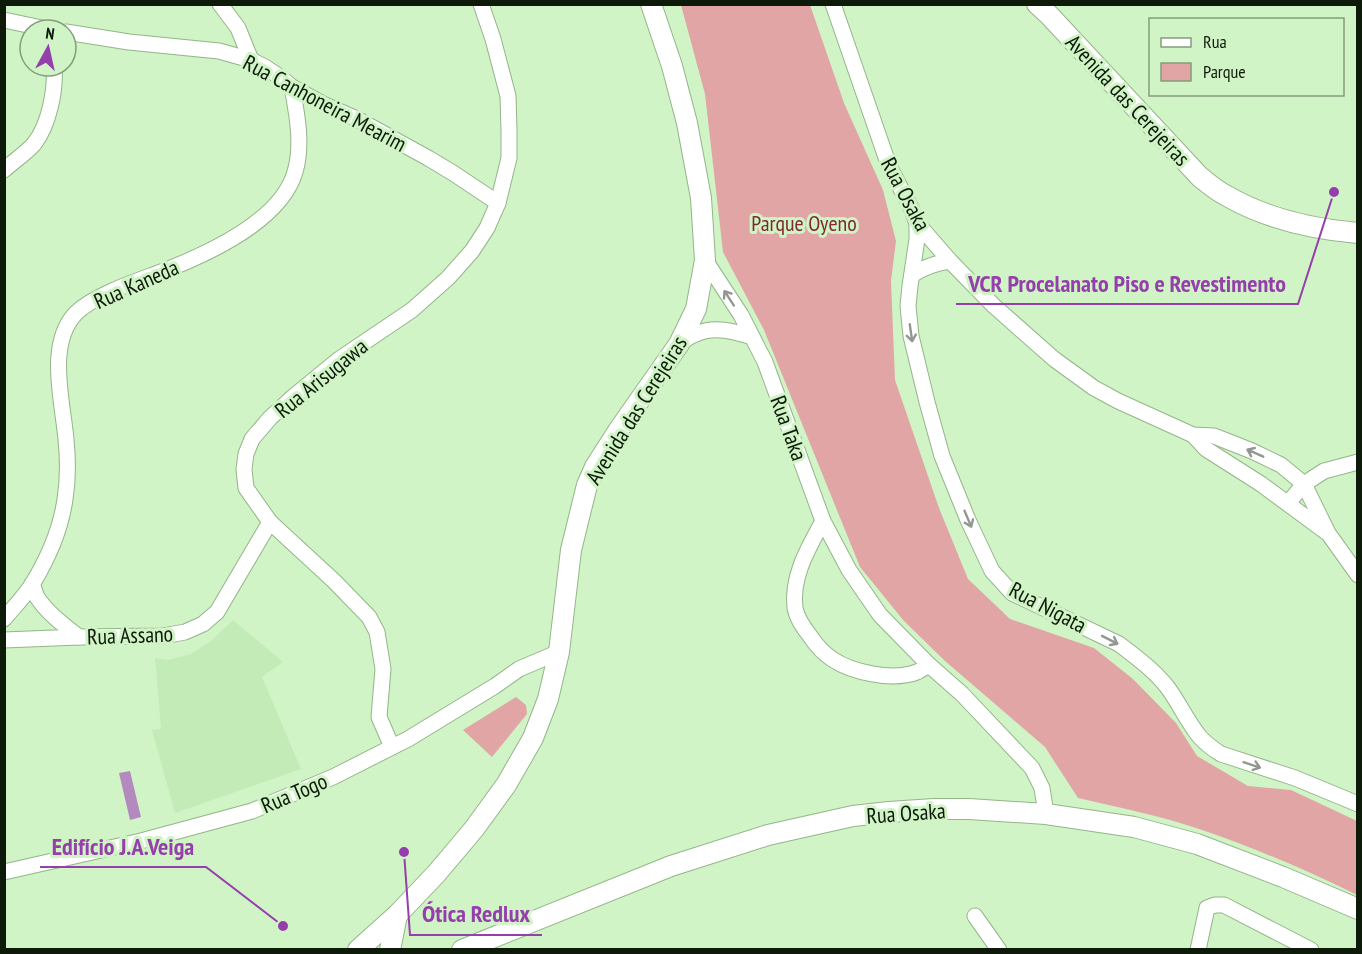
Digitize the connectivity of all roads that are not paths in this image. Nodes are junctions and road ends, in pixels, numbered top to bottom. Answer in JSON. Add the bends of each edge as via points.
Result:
{"nodes":[{"id":1,"x":220,"y":4,"type":"edge"},
{"id":2,"x":481,"y":4,"type":"edge"},
{"id":3,"x":651,"y":4,"type":"edge"},
{"id":4,"x":833,"y":4,"type":"edge"},
{"id":5,"x":1037,"y":4,"type":"edge"},
{"id":6,"x":78,"y":34,"type":"edge"},
{"id":7,"x":251,"y":60,"type":"junction"},
{"id":8,"x":55,"y":78,"type":"edge"},
{"id":9,"x":292,"y":87,"type":"junction"},
{"id":10,"x":4,"y":170,"type":"edge"},
{"id":11,"x":498,"y":203,"type":"junction"},
{"id":12,"x":917,"y":223,"type":"junction"},
{"id":13,"x":1358,"y":233,"type":"edge"},
{"id":14,"x":705,"y":260,"type":"junction"},
{"id":15,"x":950,"y":261,"type":"junction"},
{"id":16,"x":912,"y":275,"type":"junction"},
{"id":17,"x":752,"y":337,"type":"junction"},
{"id":18,"x":679,"y":344,"type":"junction"},
{"id":19,"x":1193,"y":435,"type":"junction"},
{"id":20,"x":1358,"y":462,"type":"edge"},
{"id":21,"x":1304,"y":484,"type":"junction"},
{"id":22,"x":1288,"y":503,"type":"junction"},
{"id":23,"x":823,"y":521,"type":"junction"},
{"id":24,"x":270,"y":522,"type":"junction"},
{"id":25,"x":1328,"y":533,"type":"junction"},
{"id":26,"x":1358,"y":575,"type":"edge"},
{"id":27,"x":32,"y":584,"type":"junction"},
{"id":28,"x":4,"y":619,"type":"edge"},
{"id":29,"x":79,"y":637,"type":"junction"},
{"id":30,"x":4,"y":640,"type":"edge"},
{"id":31,"x":559,"y":652,"type":"junction"},
{"id":32,"x":929,"y":665,"type":"junction"},
{"id":33,"x":392,"y":747,"type":"junction"},
{"id":34,"x":1358,"y":804,"type":"edge"},
{"id":35,"x":1046,"y":814,"type":"junction"},
{"id":36,"x":4,"y":872,"type":"edge"},
{"id":37,"x":1358,"y":909,"type":"edge"},
{"id":38,"x":397,"y":915,"type":"junction"},
{"id":39,"x":975,"y":916,"type":"dead end"},
{"id":40,"x":358,"y":950,"type":"edge"},
{"id":41,"x":390,"y":950,"type":"edge"},
{"id":42,"x":462,"y":950,"type":"edge"},
{"id":43,"x":999,"y":950,"type":"edge"},
{"id":44,"x":1198,"y":950,"type":"edge"},
{"id":45,"x":1311,"y":950,"type":"edge"}],
"edges":[{"from":1,"to":7,"type":"street","via":[[238,28]]},
{"from":2,"to":11,"type":"street","name":"Rua Arisugawa","via":[[507,96],[509,158]]},
{"from":3,"to":14,"type":"main road","name":"Avenida das Cerejeiras","via":[[687,123],[701,198]]},
{"from":4,"to":12,"type":"street","name":"Rua Osaka","via":[[889,166]]},
{"from":5,"to":13,"type":"main road","name":"Avenida das Cerejeiras","via":[[1200,177],[1225,195],[1279,220]]},
{"from":6,"to":7,"type":"street","name":"Rua Canhoneira Mearim","via":[[219,51]]},
{"from":7,"to":9,"type":"street","name":"Rua Canhoneira Mearim"},
{"from":8,"to":10,"type":"street","via":[[49,116],[34,143]]},
{"from":9,"to":11,"type":"street","name":"Rua Canhoneira Mearim","via":[[428,158]]},
{"from":9,"to":27,"type":"street","name":"Rua Kaneda","via":[[299,120],[296,171],[288,190],[273,208],[224,243],[89,304],[76,312],[69,323],[61,339],[59,357],[66,442],[65,498],[57,532]]},
{"from":11,"to":24,"type":"street","name":"Rua Arisugawa","via":[[472,251],[448,278],[412,310],[338,360],[270,418],[252,439],[244,469],[246,488]]},
{"from":12,"to":15,"type":"street","name":"Rua Osaka"},
{"from":12,"to":16,"type":"street","name":"Rua Nigata"},
{"from":17,"to":14,"type":"street","name":"Rua Taka","one_way":true},
{"from":14,"to":18,"type":"main road","name":"Avenida das Cerejeiras","via":[[696,309]]},
{"from":15,"to":16,"type":"street","via":[[922,268]]},
{"from":15,"to":19,"type":"street","name":"Rua Osaka","via":[[994,306],[1078,377],[1118,401]]},
{"from":16,"to":34,"type":"street","name":"Rua Nigata","one_way":true,"via":[[908,306],[911,336],[930,413],[942,456],[992,571],[1012,593],[1119,644],[1134,656],[1167,687],[1210,747]]},
{"from":17,"to":18,"type":"street","via":[[712,330]]},
{"from":17,"to":23,"type":"street","name":"Rua Taka","via":[[765,362]]},
{"from":18,"to":31,"type":"main road","name":"Avenida das Cerejeiras","via":[[620,428],[587,485],[571,550]]},
{"from":21,"to":19,"type":"street","name":"Rua Osaka","one_way":true,"via":[[1281,465],[1252,451],[1214,436]]},
{"from":19,"to":22,"type":"street","name":"Rua Osaka","via":[[1206,449]]},
{"from":20,"to":21,"type":"street","via":[[1324,471]]},
{"from":21,"to":22,"type":"street"},
{"from":21,"to":25,"type":"street","name":"Rua Osaka"},
{"from":22,"to":25,"type":"street","name":"Rua Osaka"},
{"from":23,"to":32,"type":"street","name":"Rua Taka","via":[[866,596]]},
{"from":23,"to":32,"type":"street","via":[[796,582],[795,608],[811,638],[828,656],[853,670],[900,675]]},
{"from":24,"to":29,"type":"street","name":"Rua Assano","via":[[226,599],[203,624],[163,636]]},
{"from":24,"to":33,"type":"street","name":"Rua Arisugawa","via":[[369,616],[377,632],[383,669],[379,717]]},
{"from":25,"to":26,"type":"street","name":"Rua Osaka"},
{"from":27,"to":28,"type":"street","name":"Rua Kaneda"},
{"from":27,"to":29,"type":"street","via":[[49,611]]},
{"from":29,"to":30,"type":"street","name":"Rua Assano"},
{"from":31,"to":33,"type":"street","name":"Rua Togo","via":[[519,669]]},
{"from":31,"to":38,"type":"main road","name":"Avenida das Cerejeiras","via":[[548,699],[533,738],[506,785],[474,829]]},
{"from":32,"to":35,"type":"street","name":"Rua Taka","via":[[1032,768],[1042,788]]},
{"from":33,"to":36,"type":"street","name":"Rua Togo","via":[[252,811]]},
{"from":35,"to":37,"type":"main road","name":"Rua Osaka","via":[[1134,827],[1197,844]]},
{"from":35,"to":42,"type":"main road","name":"Rua Osaka","via":[[969,809],[889,812],[768,834],[671,866]]},
{"from":38,"to":40,"type":"main road","name":"Avenida das Cerejeiras"},
{"from":38,"to":41,"type":"main road"},
{"from":39,"to":43,"type":"street"},
{"from":44,"to":45,"type":"street","via":[[1207,908],[1215,905],[1224,905]]}]}
